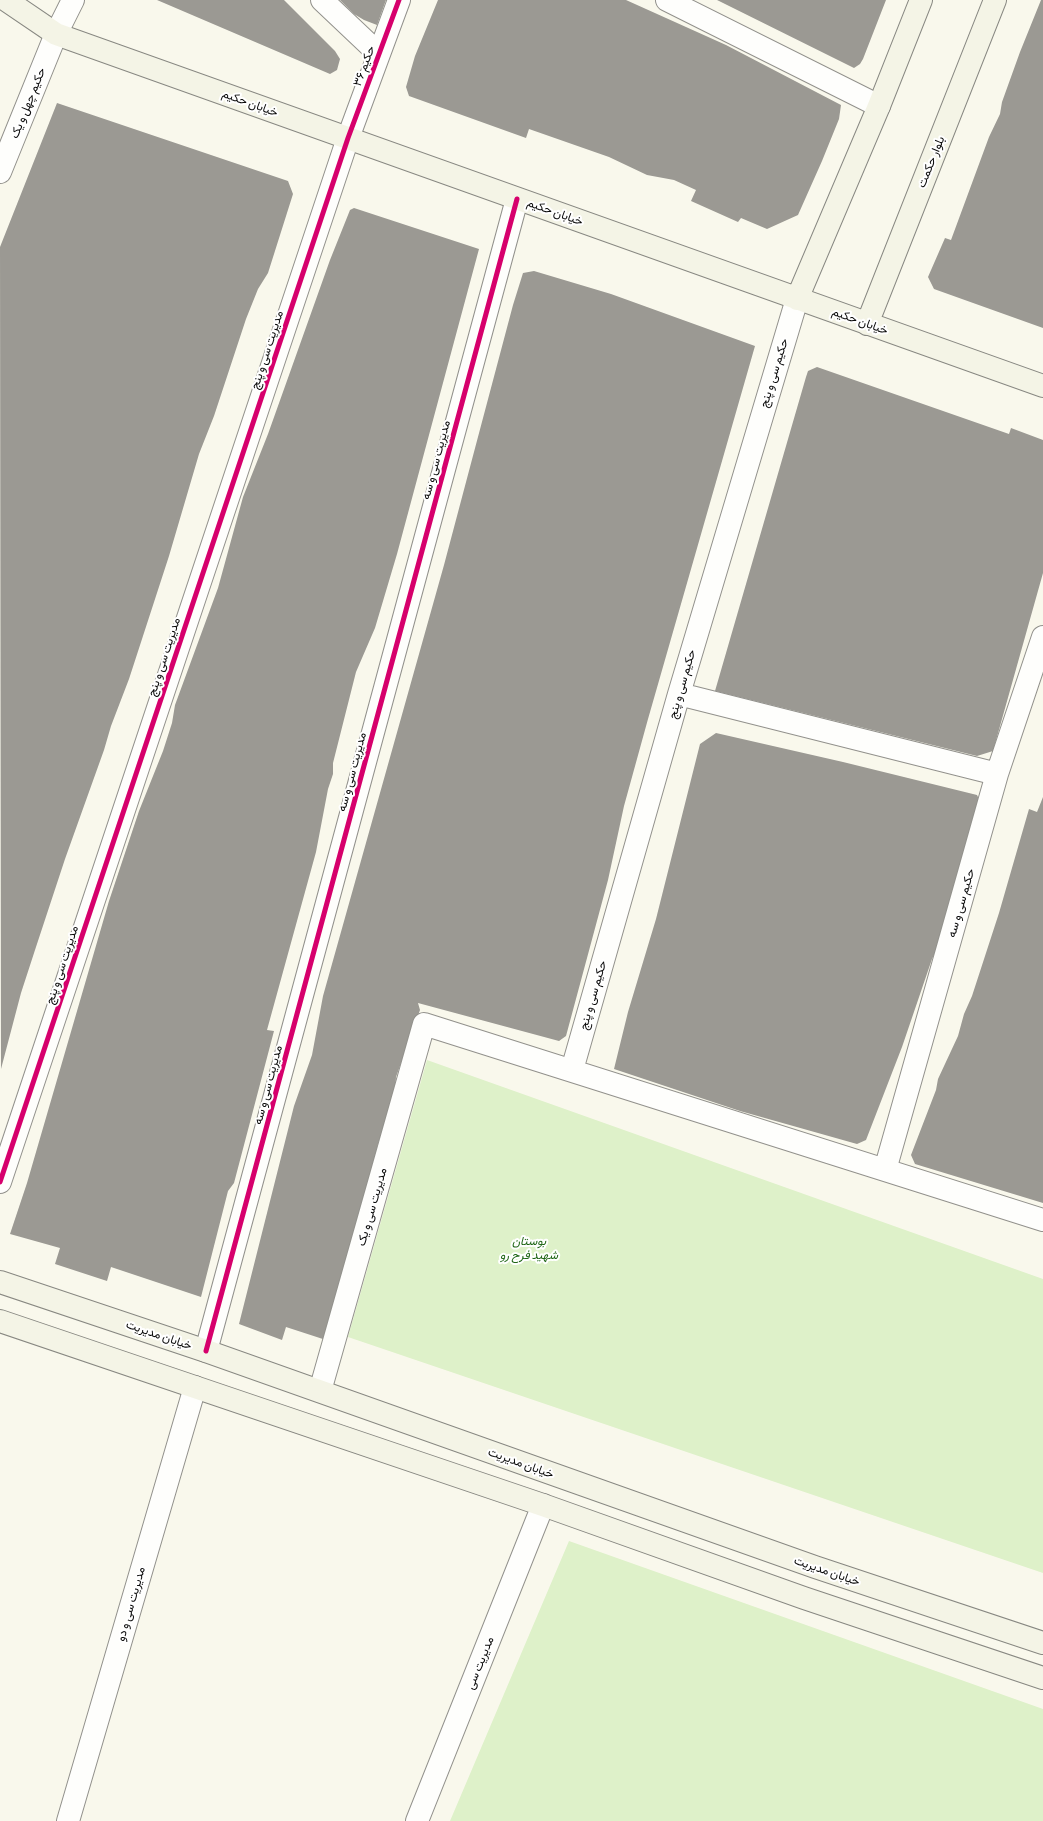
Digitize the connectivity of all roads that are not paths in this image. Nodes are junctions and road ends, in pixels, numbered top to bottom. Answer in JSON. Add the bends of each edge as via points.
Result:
{"nodes":[{"id":1,"x":6,"y":0,"type":"edge"},
{"id":2,"x":74,"y":0,"type":"edge"},
{"id":3,"x":322,"y":0,"type":"edge"},
{"id":4,"x":399,"y":0,"type":"edge"},
{"id":5,"x":667,"y":0,"type":"edge"},
{"id":6,"x":921,"y":0,"type":"edge"},
{"id":7,"x":995,"y":0,"type":"edge"},
{"id":8,"x":56,"y":34,"type":"junction"},
{"id":9,"x":379,"y":54,"type":"junction"},
{"id":10,"x":879,"y":106,"type":"junction"},
{"id":11,"x":348,"y":138,"type":"junction"},
{"id":12,"x":0,"y":172,"type":"edge"},
{"id":13,"x":517,"y":199,"type":"junction"},
{"id":14,"x":797,"y":298,"type":"junction"},
{"id":15,"x":867,"y":324,"type":"junction"},
{"id":16,"x":1043,"y":386,"type":"edge"},
{"id":17,"x":1043,"y":637,"type":"edge"},
{"id":18,"x":679,"y":694,"type":"junction"},
{"id":19,"x":997,"y":774,"type":"junction"},
{"id":20,"x":572,"y":1070,"type":"junction"},
{"id":21,"x":885,"y":1170,"type":"junction"},
{"id":22,"x":0,"y":1182,"type":"edge"},
{"id":23,"x":1043,"y":1220,"type":"edge"},
{"id":24,"x":0,"y":1282,"type":"edge"},
{"id":25,"x":0,"y":1321,"type":"edge"},
{"id":26,"x":206,"y":1351,"type":"junction"},
{"id":27,"x":195,"y":1387,"type":"junction"},
{"id":28,"x":320,"y":1391,"type":"junction"},
{"id":29,"x":543,"y":1505,"type":"junction"},
{"id":30,"x":815,"y":1567,"type":"junction"},
{"id":31,"x":804,"y":1598,"type":"junction"},
{"id":32,"x":1043,"y":1643,"type":"edge"},
{"id":33,"x":1043,"y":1678,"type":"edge"},
{"id":34,"x":68,"y":1821,"type":"edge"},
{"id":35,"x":417,"y":1821,"type":"edge"}],
"edges":[{"from":1,"to":8,"type":"main road","name":"خیابان حکیم"},
{"from":2,"to":8,"type":"street","name":"حکیم چهل و یک"},
{"from":3,"to":9,"type":"street"},
{"from":4,"to":9,"type":"street","name":"حکیم ۳۶"},
{"from":5,"to":10,"type":"street"},
{"from":6,"to":10,"type":"main road"},
{"from":7,"to":15,"type":"main road","name":"بلوار حکمت"},
{"from":8,"to":11,"type":"main road","name":"خیابان حکیم"},
{"from":8,"to":12,"type":"street","name":"حکیم چهل و یک"},
{"from":9,"to":11,"type":"street","name":"حکیم ۳۶"},
{"from":10,"to":14,"type":"main road"},
{"from":11,"to":13,"type":"main road","name":"خیابان حکیم"},
{"from":11,"to":22,"type":"street","name":"مدیریت سی و پنج"},
{"from":13,"to":14,"type":"main road","name":"خیابان حکیم"},
{"from":13,"to":26,"type":"street","name":"مدیریت سی و سه"},
{"from":14,"to":15,"type":"main road","name":"خیابان حکیم"},
{"from":14,"to":18,"type":"street","name":"حکیم سی و پنج"},
{"from":15,"to":16,"type":"main road","name":"خیابان حکیم"},
{"from":17,"to":19,"type":"street","name":"حکیم سی و سه"},
{"from":18,"to":19,"type":"street"},
{"from":18,"to":20,"type":"street","name":"حکیم سی و پنج"},
{"from":19,"to":21,"type":"street","name":"حکیم سی و سه"},
{"from":20,"to":21,"type":"street"},
{"from":20,"to":28,"type":"street","name":"مدیریت سی و یک","via":[[424,1024]]},
{"from":21,"to":23,"type":"street"},
{"from":24,"to":26,"type":"main road","name":"خیابان مدیریت"},
{"from":25,"to":27,"type":"main road"},
{"from":26,"to":28,"type":"main road","name":"خیابان مدیریت"},
{"from":27,"to":29,"type":"main road"},
{"from":27,"to":34,"type":"street","name":"مدیریت سی و دو"},
{"from":28,"to":30,"type":"main road","name":"خیابان مدیریت"},
{"from":29,"to":31,"type":"main road"},
{"from":29,"to":35,"type":"street","name":"مدیریت سی"},
{"from":30,"to":31,"type":"main road"},
{"from":30,"to":32,"type":"main road","name":"خیابان مدیریت"},
{"from":31,"to":33,"type":"main road"}]}
